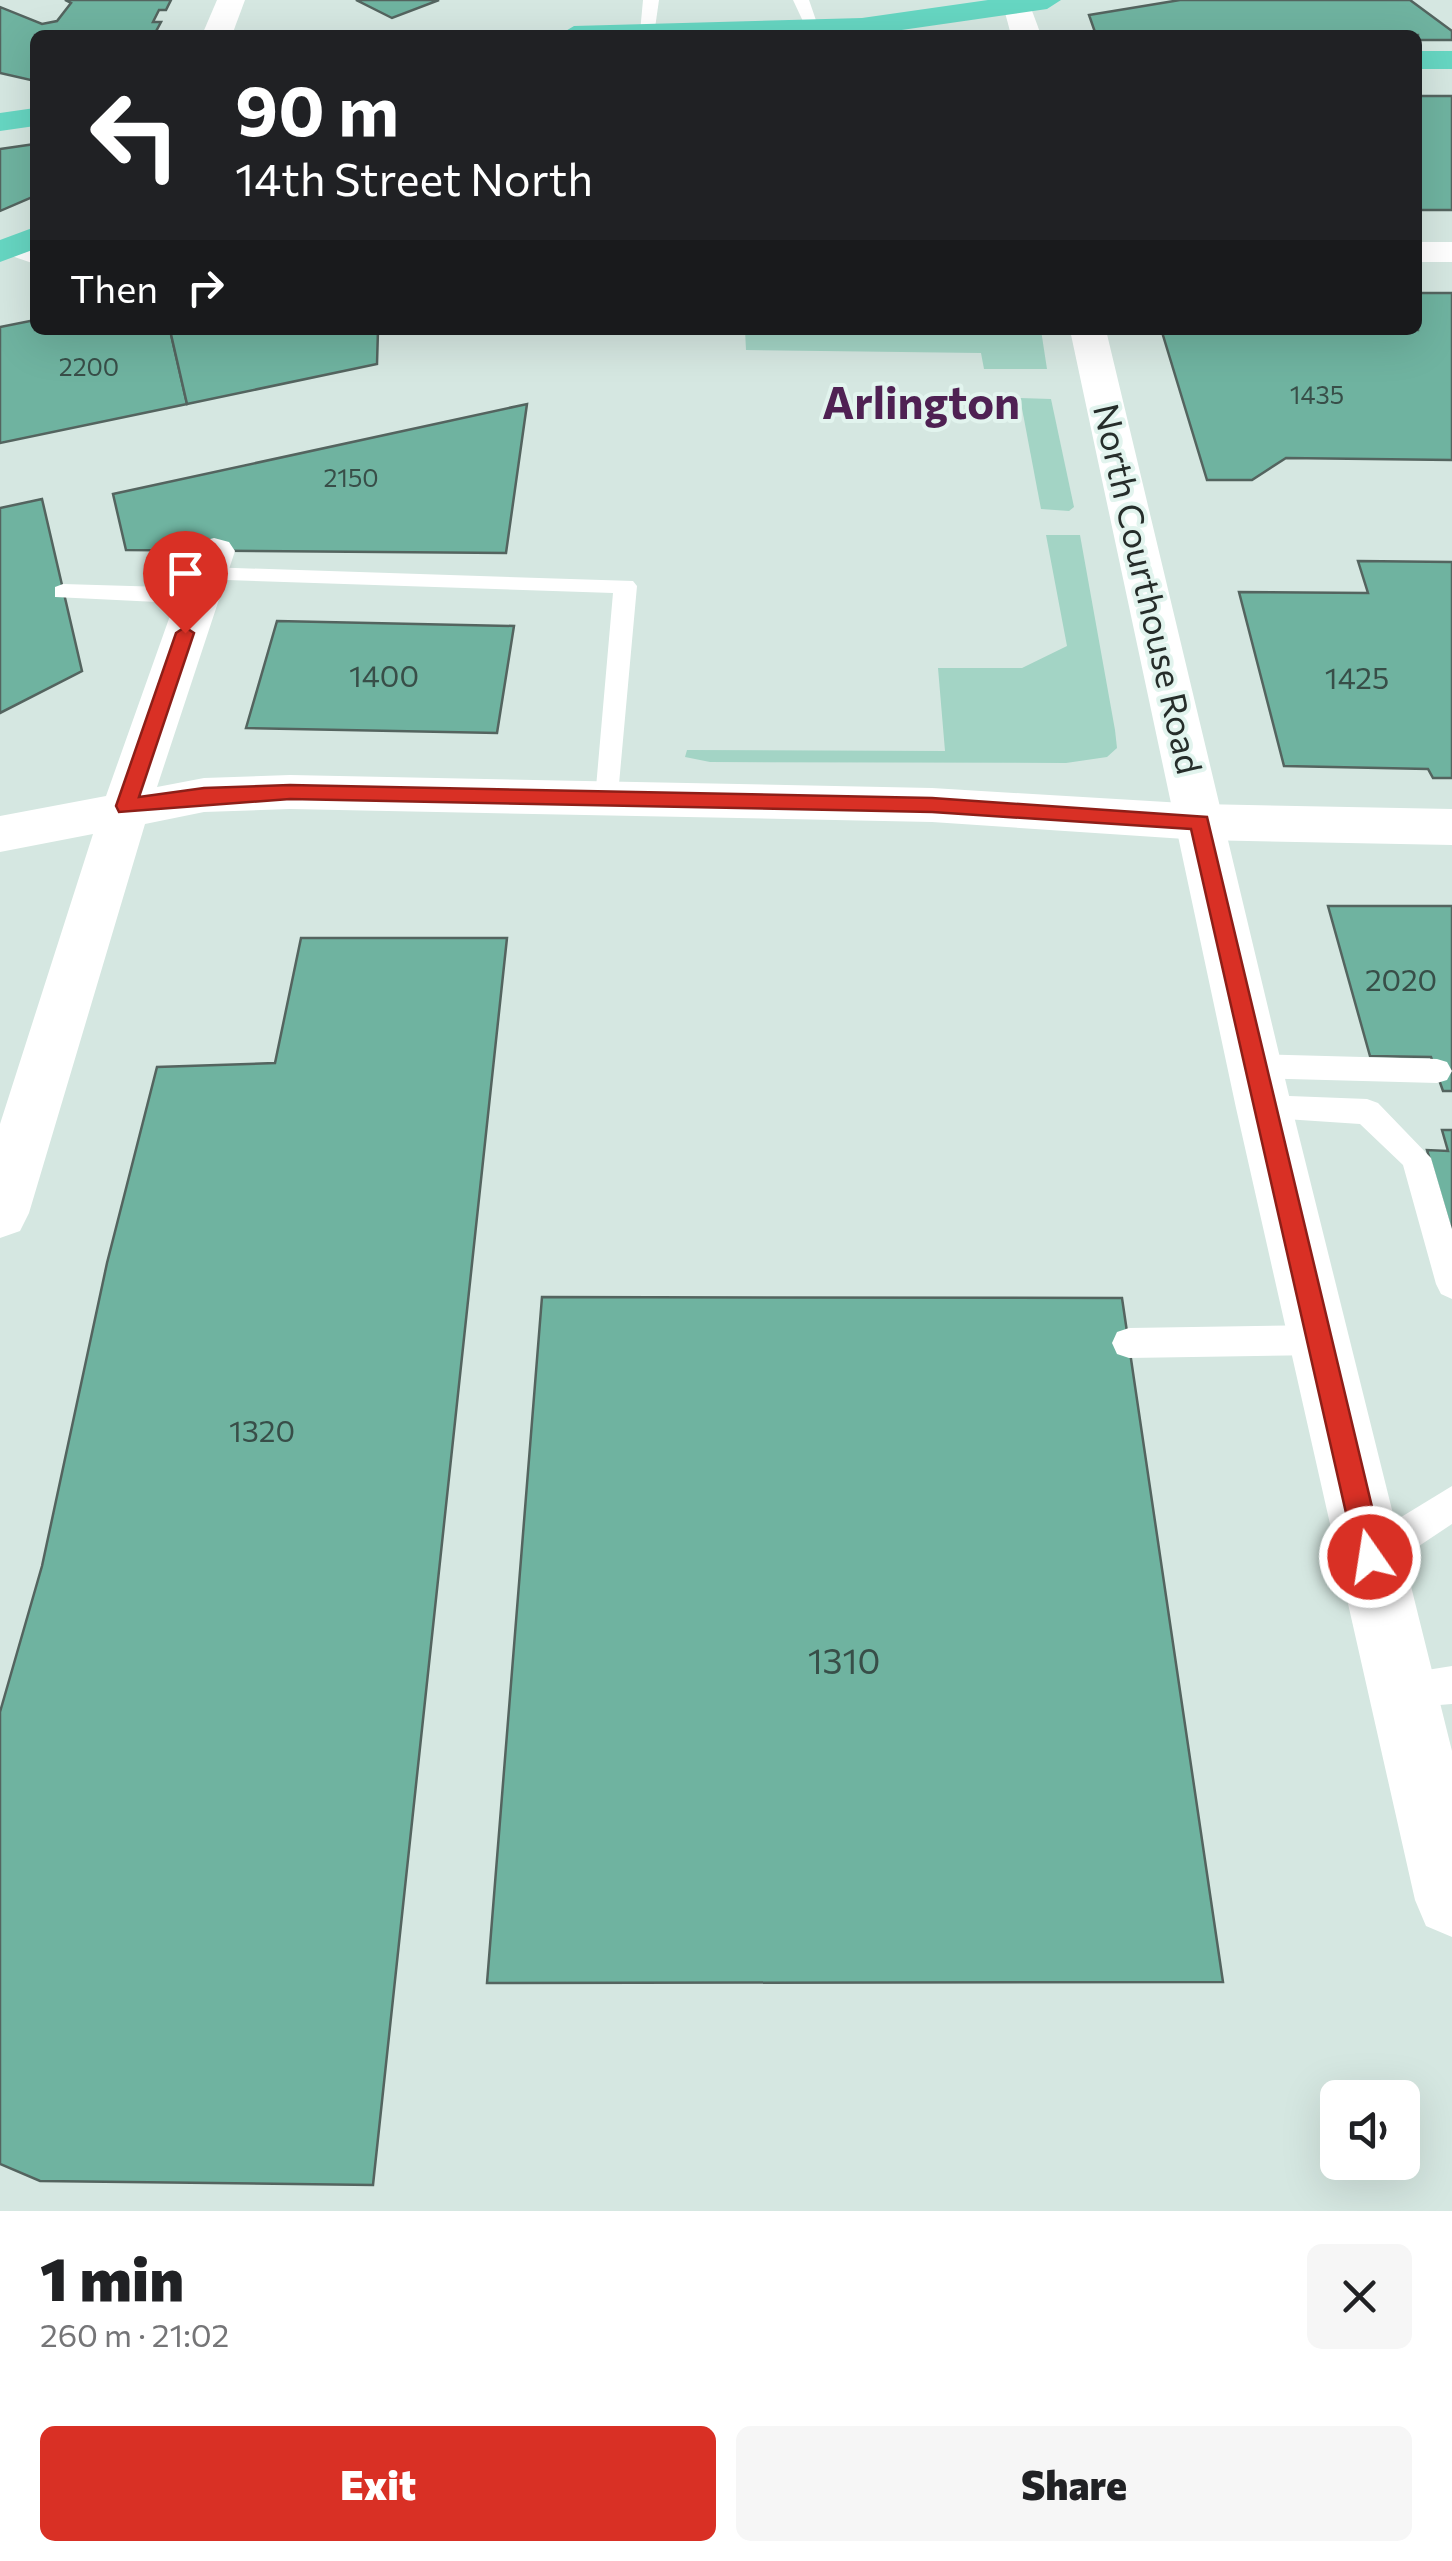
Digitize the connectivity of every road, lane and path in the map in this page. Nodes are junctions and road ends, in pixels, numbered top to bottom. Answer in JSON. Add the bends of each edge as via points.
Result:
{"nodes":[{"id":1,"x":232,"y":0,"type":"edge"},
{"id":2,"x":651,"y":0,"type":"edge"},
{"id":3,"x":800,"y":0,"type":"edge"},
{"id":4,"x":1047,"y":0,"type":"edge"},
{"id":5,"x":1016,"y":5,"type":"junction"},
{"id":6,"x":814,"y":29,"type":"junction"},
{"id":7,"x":218,"y":30,"type":"edge"},
{"id":8,"x":648,"y":30,"type":"edge"},
{"id":9,"x":781,"y":30,"type":"edge"},
{"id":10,"x":1024,"y":30,"type":"edge"},
{"id":11,"x":1422,"y":60,"type":"edge"},
{"id":12,"x":1452,"y":60,"type":"edge"},
{"id":13,"x":30,"y":118,"type":"edge"},
{"id":14,"x":0,"y":122,"type":"edge"},
{"id":15,"x":1422,"y":252,"type":"edge"},
{"id":16,"x":1452,"y":252,"type":"edge"},
{"id":17,"x":1089,"y":335,"type":"edge"},
{"id":18,"x":206,"y":574,"type":"junction"},
{"id":19,"x":62,"y":592,"type":"dead end"},
{"id":20,"x":608,"y":798,"type":"junction"},
{"id":21,"x":126,"y":806,"type":"junction"},
{"id":22,"x":1200,"y":822,"type":"junction"},
{"id":23,"x":1452,"y":827,"type":"edge"},
{"id":24,"x":0,"y":834,"type":"edge"},
{"id":25,"x":1436,"y":1072,"type":"dead end"},
{"id":26,"x":1260,"y":1087,"type":"junction"},
{"id":27,"x":0,"y":1213,"type":"edge"},
{"id":28,"x":1452,"y":1284,"type":"edge"},
{"id":29,"x":1320,"y":1340,"type":"junction"},
{"id":30,"x":1129,"y":1343,"type":"dead end"},
{"id":31,"x":1452,"y":1503,"type":"edge"},
{"id":32,"x":1370,"y":1557,"type":"junction"},
{"id":33,"x":1427,"y":1687,"type":"edge"},
{"id":34,"x":1452,"y":1900,"type":"edge"}],
"edges":[{"from":1,"to":7,"type":"street"},
{"from":2,"to":8,"type":"lane"},
{"from":3,"to":6,"type":"lane"},
{"from":4,"to":5,"type":"main road"},
{"from":5,"to":6,"type":"main road"},
{"from":5,"to":10,"type":"street"},
{"from":6,"to":9,"type":"main road"},
{"from":11,"to":12,"type":"main road"},
{"from":13,"to":14,"type":"main road"},
{"from":15,"to":16,"type":"street"},
{"from":17,"to":22,"type":"street","name":"North Courthouse Road"},
{"from":18,"to":19,"type":"lane"},
{"from":18,"to":20,"type":"lane","via":[[625,586]]},
{"from":18,"to":21,"type":"street"},
{"from":20,"to":21,"type":"street","via":[[290,792]]},
{"from":20,"to":22,"type":"street","via":[[932,805]]},
{"from":21,"to":24,"type":"street"},
{"from":21,"to":27,"type":"street"},
{"from":22,"to":23,"type":"street"},
{"from":22,"to":26,"type":"street","name":"North Courthouse Road"},
{"from":25,"to":26,"type":"lane"},
{"from":26,"to":28,"type":"lane","via":[[1367,1112],[1416,1158]]},
{"from":26,"to":29,"type":"street","name":"North Courthouse Road"},
{"from":29,"to":30,"type":"lane"},
{"from":29,"to":32,"type":"street","name":"North Courthouse Road"},
{"from":31,"to":32,"type":"lane"},
{"from":32,"to":33,"type":"street","name":"North Courthouse Road"},
{"from":33,"to":34,"type":"street","name":"North Courthouse Road"}]}
